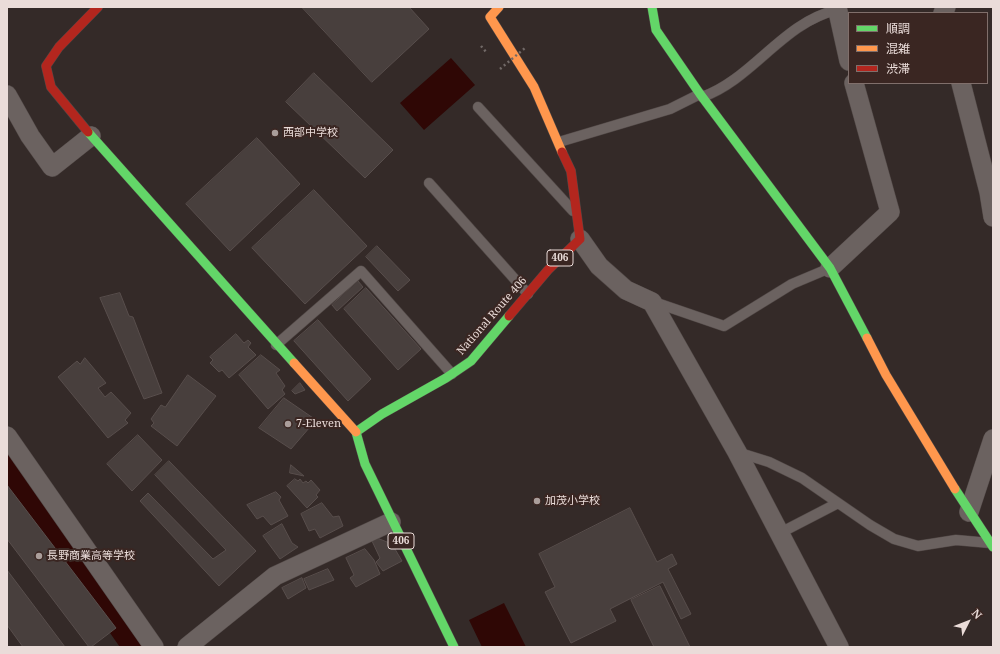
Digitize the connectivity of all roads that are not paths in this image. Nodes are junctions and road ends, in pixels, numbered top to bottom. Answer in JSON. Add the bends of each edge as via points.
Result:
{"nodes":[{"id":1,"x":98,"y":7,"type":"edge"},
{"id":2,"x":652,"y":7,"type":"edge"},
{"id":3,"x":837,"y":9,"type":"edge"},
{"id":4,"x":489,"y":10,"type":"edge"},
{"id":5,"x":848,"y":57,"type":"edge"},
{"id":6,"x":854,"y":84,"type":"edge"},
{"id":7,"x":961,"y":84,"type":"edge"},
{"id":8,"x":7,"y":95,"type":"edge"},
{"id":9,"x":701,"y":96,"type":"junction"},
{"id":10,"x":478,"y":107,"type":"dead end"},
{"id":11,"x":91,"y":136,"type":"junction"},
{"id":12,"x":559,"y":142,"type":"junction"},
{"id":13,"x":429,"y":183,"type":"dead end"},
{"id":14,"x":577,"y":215,"type":"junction"},
{"id":15,"x":993,"y":217,"type":"edge"},
{"id":16,"x":580,"y":239,"type":"junction"},
{"id":17,"x":830,"y":268,"type":"junction"},
{"id":18,"x":528,"y":294,"type":"junction"},
{"id":19,"x":652,"y":302,"type":"junction"},
{"id":20,"x":276,"y":344,"type":"junction"},
{"id":21,"x":452,"y":374,"type":"junction"},
{"id":22,"x":356,"y":432,"type":"junction"},
{"id":23,"x":7,"y":436,"type":"edge"},
{"id":24,"x":993,"y":439,"type":"edge"},
{"id":25,"x":737,"y":452,"type":"junction"},
{"id":26,"x":838,"y":503,"type":"junction"},
{"id":27,"x":969,"y":512,"type":"junction"},
{"id":28,"x":391,"y":522,"type":"junction"},
{"id":29,"x":780,"y":533,"type":"junction"},
{"id":30,"x":992,"y":545,"type":"edge"},
{"id":31,"x":154,"y":647,"type":"edge"},
{"id":32,"x":187,"y":647,"type":"edge"},
{"id":33,"x":454,"y":647,"type":"edge"},
{"id":34,"x":839,"y":647,"type":"edge"}],
"edges":[{"from":1,"to":11,"type":"main road","via":[[59,47],[46,66],[50,87]]},
{"from":2,"to":9,"type":"main road","via":[[656,30]]},
{"from":3,"to":5,"type":"street"},
{"from":3,"to":9,"type":"lane","via":[[790,33],[737,78],[711,94]]},
{"from":4,"to":12,"type":"main road","number":"406","via":[[531,81]]},
{"from":6,"to":17,"type":"street","via":[[890,212]]},
{"from":7,"to":15,"type":"street"},
{"from":8,"to":11,"type":"street","via":[[30,136],[52,167]]},
{"from":9,"to":12,"type":"lane"},
{"from":9,"to":17,"type":"main road"},
{"from":10,"to":14,"type":"lane"},
{"from":11,"to":20,"type":"main road"},
{"from":12,"to":14,"type":"main road","number":"406","via":[[571,172]]},
{"from":13,"to":18,"type":"lane"},
{"from":14,"to":16,"type":"main road","number":"406"},
{"from":16,"to":18,"type":"main road","name":"National Route 406","number":"406"},
{"from":16,"to":19,"type":"street","via":[[599,266],[626,290]]},
{"from":17,"to":19,"type":"lane","via":[[792,284],[724,326]]},
{"from":17,"to":27,"type":"main road","via":[[886,375]]},
{"from":18,"to":21,"type":"main road","name":"National Route 406","number":"406","via":[[471,361]]},
{"from":19,"to":25,"type":"street"},
{"from":20,"to":21,"type":"lane","via":[[361,271]]},
{"from":20,"to":22,"type":"main road"},
{"from":21,"to":22,"type":"main road","name":"National Route 406","number":"406"},
{"from":22,"to":28,"type":"main road","number":"406","via":[[364,464]]},
{"from":23,"to":31,"type":"street"},
{"from":24,"to":27,"type":"street"},
{"from":25,"to":26,"type":"lane","via":[[769,462],[802,478]]},
{"from":25,"to":29,"type":"street"},
{"from":26,"to":29,"type":"lane"},
{"from":26,"to":30,"type":"lane","via":[[894,539],[918,546],[956,540]]},
{"from":27,"to":30,"type":"main road"},
{"from":28,"to":32,"type":"street","via":[[275,576]]},
{"from":28,"to":33,"type":"main road","number":"406"},
{"from":29,"to":34,"type":"street"}]}
